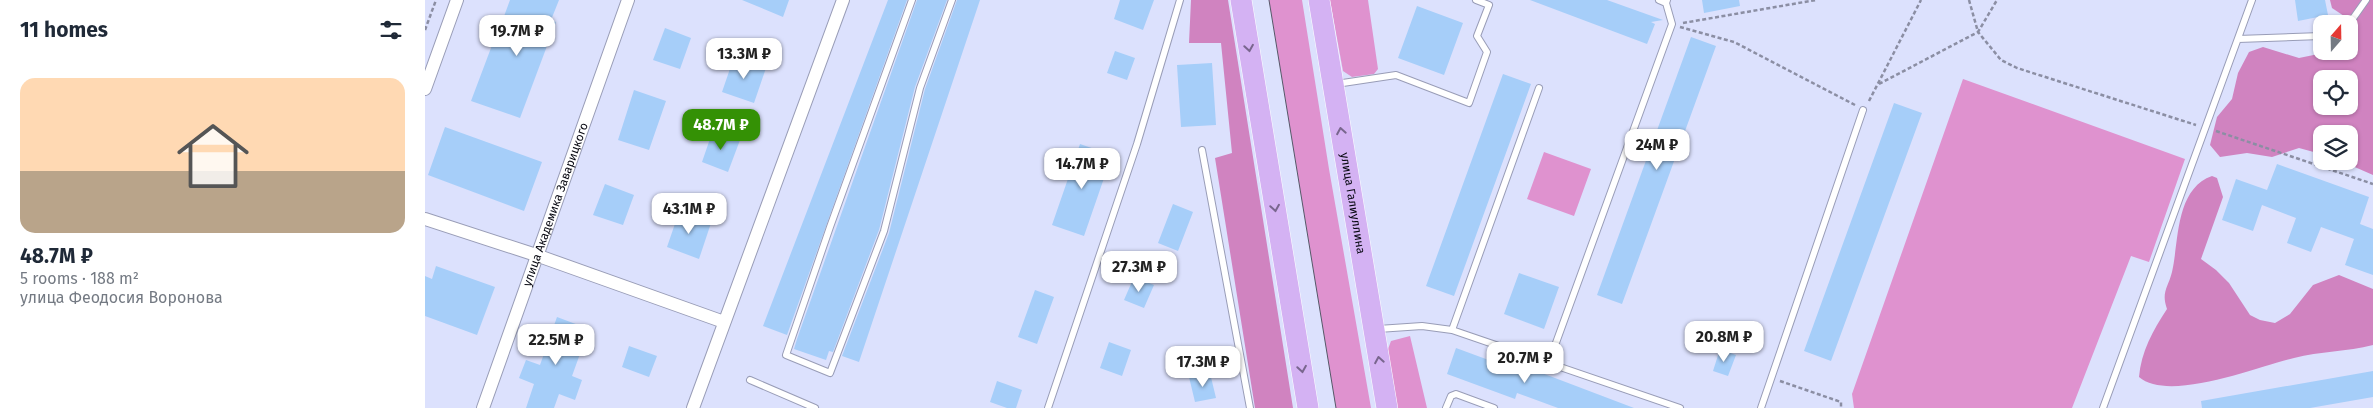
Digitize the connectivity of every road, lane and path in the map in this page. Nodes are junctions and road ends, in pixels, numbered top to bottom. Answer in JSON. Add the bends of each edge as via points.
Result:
{"nodes":[{"id":1,"x":436,"y":0,"type":"edge"},
{"id":2,"x":457,"y":0,"type":"edge"},
{"id":3,"x":628,"y":0,"type":"edge"},
{"id":4,"x":843,"y":0,"type":"edge"},
{"id":5,"x":912,"y":0,"type":"edge"},
{"id":6,"x":952,"y":0,"type":"edge"},
{"id":7,"x":1180,"y":0,"type":"edge"},
{"id":8,"x":1241,"y":0,"type":"edge"},
{"id":9,"x":1319,"y":0,"type":"edge"},
{"id":10,"x":1476,"y":0,"type":"edge"},
{"id":11,"x":1659,"y":0,"type":"edge"},
{"id":12,"x":1816,"y":0,"type":"edge"},
{"id":13,"x":1921,"y":0,"type":"edge"},
{"id":14,"x":1969,"y":0,"type":"edge"},
{"id":15,"x":1997,"y":0,"type":"edge"},
{"id":16,"x":2252,"y":0,"type":"edge"},
{"id":17,"x":2366,"y":0,"type":"edge"},
{"id":18,"x":1667,"y":1,"type":"edge"},
{"id":19,"x":2355,"y":15,"type":"edge"},
{"id":20,"x":425,"y":18,"type":"edge"},
{"id":21,"x":429,"y":19,"type":"junction"},
{"id":22,"x":1672,"y":24,"type":"junction"},
{"id":23,"x":425,"y":30,"type":"edge"},
{"id":24,"x":1978,"y":32,"type":"junction"},
{"id":25,"x":2313,"y":36,"type":"edge"},
{"id":26,"x":2237,"y":39,"type":"junction"},
{"id":27,"x":1879,"y":84,"type":"junction"},
{"id":28,"x":1333,"y":85,"type":"junction"},
{"id":29,"x":1539,"y":88,"type":"dead end"},
{"id":30,"x":425,"y":89,"type":"edge"},
{"id":31,"x":1863,"y":110,"type":"junction"},
{"id":32,"x":2205,"y":128,"type":"junction"},
{"id":33,"x":1202,"y":150,"type":"dead end"},
{"id":34,"x":2373,"y":184,"type":"edge"},
{"id":35,"x":425,"y":219,"type":"edge"},
{"id":36,"x":536,"y":255,"type":"junction"},
{"id":37,"x":724,"y":322,"type":"junction"},
{"id":38,"x":1374,"y":330,"type":"junction"},
{"id":39,"x":1452,"y":330,"type":"junction"},
{"id":40,"x":1549,"y":362,"type":"junction"},
{"id":41,"x":1771,"y":378,"type":"junction"},
{"id":42,"x":750,"y":380,"type":"dead end"},
{"id":43,"x":483,"y":408,"type":"edge"},
{"id":44,"x":693,"y":408,"type":"edge"},
{"id":45,"x":815,"y":408,"type":"edge"},
{"id":46,"x":1048,"y":408,"type":"edge"},
{"id":47,"x":1249,"y":408,"type":"edge"},
{"id":48,"x":1308,"y":408,"type":"edge"},
{"id":49,"x":1387,"y":408,"type":"edge"},
{"id":50,"x":1446,"y":408,"type":"edge"},
{"id":51,"x":1494,"y":408,"type":"edge"},
{"id":52,"x":1680,"y":408,"type":"edge"},
{"id":53,"x":1761,"y":408,"type":"edge"},
{"id":54,"x":1841,"y":408,"type":"edge"},
{"id":55,"x":2103,"y":408,"type":"edge"}],
"edges":[{"from":1,"to":21,"type":"path"},
{"from":2,"to":30,"type":"street"},
{"from":3,"to":36,"type":"street","name":"улица Академика Заварицкого"},
{"from":4,"to":37,"type":"street"},
{"from":5,"to":6,"type":"lane","via":[[786,355],[830,373],[883,231],[920,88]]},
{"from":7,"to":46,"type":"lane","via":[[1137,144]]},
{"from":8,"to":48,"type":"main road","one_way":true},
{"from":9,"to":28,"type":"main road","name":"улица Галиуллина"},
{"from":10,"to":28,"type":"lane","via":[[1489,5],[1477,36],[1487,52],[1469,102],[1396,75]]},
{"from":11,"to":18,"type":"lane"},
{"from":12,"to":22,"type":"path"},
{"from":13,"to":27,"type":"path","via":[[1887,62]]},
{"from":14,"to":24,"type":"path"},
{"from":15,"to":24,"type":"path"},
{"from":16,"to":26,"type":"lane"},
{"from":17,"to":19,"type":"lane"},
{"from":18,"to":22,"type":"lane"},
{"from":20,"to":21,"type":"path"},
{"from":21,"to":23,"type":"path"},
{"from":22,"to":31,"type":"path","via":[[1734,42]]},
{"from":22,"to":40,"type":"lane"},
{"from":24,"to":27,"type":"path"},
{"from":24,"to":32,"type":"path","via":[[2001,60],[2017,68]]},
{"from":25,"to":26,"type":"lane"},
{"from":26,"to":32,"type":"lane"},
{"from":27,"to":31,"type":"path"},
{"from":38,"to":28,"type":"main road","name":"улица Галиуллина","one_way":true},
{"from":29,"to":39,"type":"lane"},
{"from":31,"to":41,"type":"lane"},
{"from":32,"to":34,"type":"path"},
{"from":32,"to":55,"type":"lane"},
{"from":33,"to":47,"type":"lane"},
{"from":35,"to":36,"type":"street"},
{"from":36,"to":37,"type":"street"},
{"from":36,"to":43,"type":"street","name":"улица Академика Заварицкого"},
{"from":37,"to":44,"type":"street"},
{"from":38,"to":39,"type":"lane","via":[[1422,326]]},
{"from":49,"to":38,"type":"main road","name":"улица Галиуллина","one_way":true},
{"from":39,"to":40,"type":"lane"},
{"from":40,"to":52,"type":"lane"},
{"from":41,"to":53,"type":"lane"},
{"from":41,"to":54,"type":"path","via":[[1841,402]]},
{"from":42,"to":45,"type":"lane"},
{"from":50,"to":51,"type":"lane","via":[[1451,396],[1456,394]]}]}
